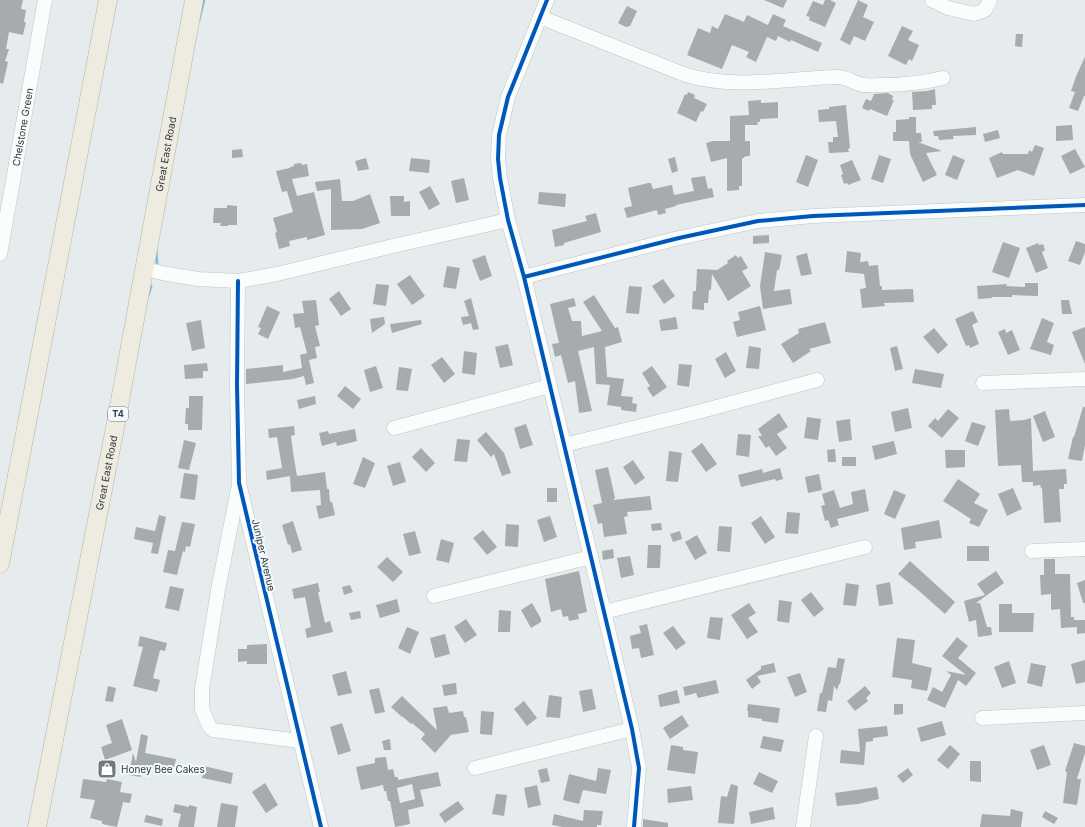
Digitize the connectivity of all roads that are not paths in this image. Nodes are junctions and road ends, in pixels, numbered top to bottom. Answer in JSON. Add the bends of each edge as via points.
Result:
{"nodes":[{"id":1,"x":45,"y":0,"type":"edge"},
{"id":2,"x":108,"y":0,"type":"edge"},
{"id":3,"x":194,"y":0,"type":"edge"},
{"id":4,"x":548,"y":0,"type":"edge"},
{"id":5,"x":932,"y":0,"type":"edge"},
{"id":6,"x":990,"y":0,"type":"edge"},
{"id":7,"x":540,"y":17,"type":"junction"},
{"id":8,"x":942,"y":78,"type":"dead end"},
{"id":9,"x":1085,"y":205,"type":"edge"},
{"id":10,"x":508,"y":220,"type":"junction"},
{"id":11,"x":0,"y":254,"type":"edge"},
{"id":12,"x":144,"y":269,"type":"junction"},
{"id":13,"x":524,"y":277,"type":"junction"},
{"id":14,"x":238,"y":281,"type":"junction"},
{"id":15,"x":1085,"y":379,"type":"edge"},
{"id":16,"x":817,"y":380,"type":"dead end"},
{"id":17,"x":983,"y":383,"type":"dead end"},
{"id":18,"x":550,"y":386,"type":"junction"},
{"id":19,"x":394,"y":428,"type":"dead end"},
{"id":20,"x":564,"y":445,"type":"junction"},
{"id":21,"x":239,"y":483,"type":"junction"},
{"id":22,"x":865,"y":547,"type":"dead end"},
{"id":23,"x":1085,"y":549,"type":"edge"},
{"id":24,"x":1032,"y":551,"type":"dead end"},
{"id":25,"x":591,"y":557,"type":"junction"},
{"id":26,"x":0,"y":564,"type":"edge"},
{"id":27,"x":434,"y":596,"type":"dead end"},
{"id":28,"x":604,"y":612,"type":"junction"},
{"id":29,"x":1085,"y":713,"type":"edge"},
{"id":30,"x":982,"y":718,"type":"dead end"},
{"id":31,"x":632,"y":729,"type":"junction"},
{"id":32,"x":816,"y":736,"type":"dead end"},
{"id":33,"x":300,"y":741,"type":"junction"},
{"id":34,"x":475,"y":768,"type":"dead end"},
{"id":35,"x":36,"y":827,"type":"edge"},
{"id":36,"x":320,"y":827,"type":"edge"},
{"id":37,"x":634,"y":827,"type":"edge"},
{"id":38,"x":803,"y":827,"type":"edge"}],
"edges":[{"from":1,"to":11,"type":"street","name":"Chelstone Green"},
{"from":2,"to":26,"type":"main road"},
{"from":3,"to":12,"type":"main road","name":"Great East Road","number":"T4"},
{"from":4,"to":7,"type":"street"},
{"from":5,"to":6,"type":"street","via":[[948,8],[974,14],[985,10]]},
{"from":7,"to":8,"type":"street","via":[[707,81],[759,82],[840,77],[864,85],[906,85]]},
{"from":7,"to":10,"type":"street","via":[[508,96],[499,135],[500,178]]},
{"from":9,"to":13,"type":"street","via":[[813,216],[758,221]]},
{"from":10,"to":13,"type":"street"},
{"from":10,"to":14,"type":"street"},
{"from":12,"to":14,"type":"street","via":[[198,279]]},
{"from":12,"to":35,"type":"main road","name":"Great East Road","number":"T4","via":[[113,441]]},
{"from":13,"to":18,"type":"street"},
{"from":14,"to":21,"type":"street","name":"Juniper Avenue"},
{"from":15,"to":17,"type":"street"},
{"from":16,"to":20,"type":"street"},
{"from":18,"to":19,"type":"street"},
{"from":18,"to":20,"type":"street"},
{"from":20,"to":25,"type":"street"},
{"from":21,"to":33,"type":"street","name":"Juniper Avenue"},
{"from":21,"to":33,"type":"street","via":[[218,590],[202,689],[202,709],[209,726],[214,730]]},
{"from":22,"to":28,"type":"street"},
{"from":23,"to":24,"type":"street"},
{"from":25,"to":27,"type":"street"},
{"from":25,"to":28,"type":"street"},
{"from":28,"to":31,"type":"street"},
{"from":29,"to":30,"type":"street"},
{"from":31,"to":34,"type":"street"},
{"from":31,"to":37,"type":"street","via":[[639,768]]},
{"from":32,"to":38,"type":"street"},
{"from":33,"to":36,"type":"street","name":"Juniper Avenue"}]}
